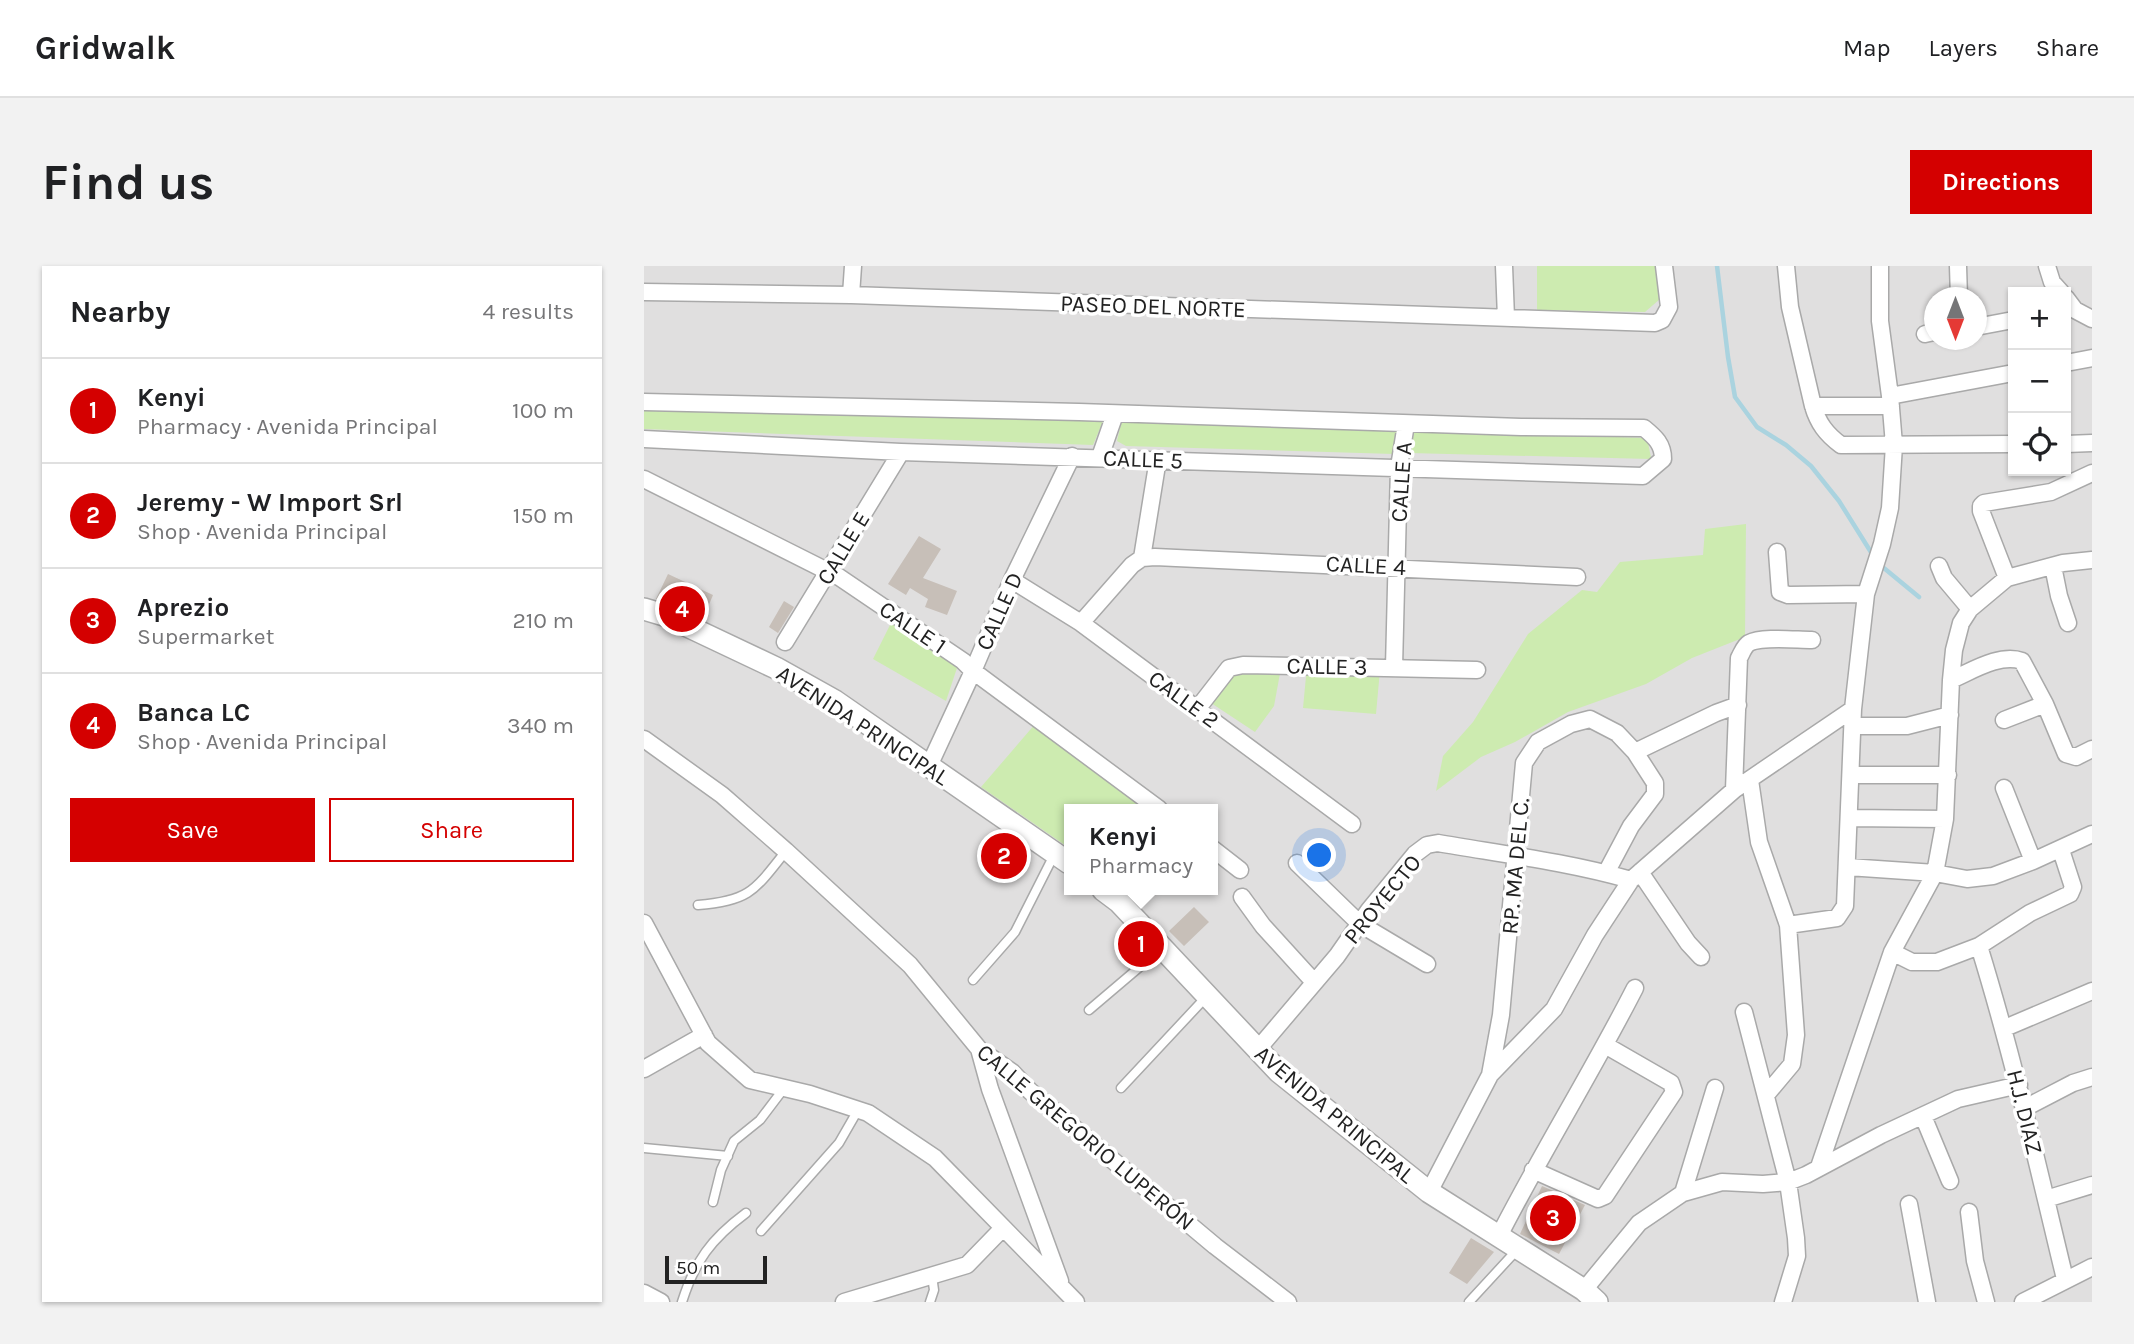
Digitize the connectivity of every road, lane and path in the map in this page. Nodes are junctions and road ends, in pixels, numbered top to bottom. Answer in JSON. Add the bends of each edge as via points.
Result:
{"nodes":[{"id":1,"x":853,"y":266,"type":"edge"},
{"id":2,"x":1504,"y":266,"type":"edge"},
{"id":3,"x":1664,"y":266,"type":"edge"},
{"id":4,"x":1786,"y":266,"type":"edge"},
{"id":5,"x":1880,"y":266,"type":"edge"},
{"id":6,"x":1958,"y":266,"type":"edge"},
{"id":7,"x":2047,"y":266,"type":"edge"},
{"id":8,"x":1959,"y":287,"type":"edge"},
{"id":9,"x":2056,"y":287,"type":"edge"},
{"id":10,"x":644,"y":292,"type":"edge"},
{"id":11,"x":852,"y":295,"type":"junction"},
{"id":12,"x":2071,"y":307,"type":"edge"},
{"id":13,"x":1506,"y":318,"type":"junction"},
{"id":14,"x":2092,"y":319,"type":"edge"},
{"id":15,"x":2008,"y":321,"type":"edge"},
{"id":16,"x":1987,"y":325,"type":"edge"},
{"id":17,"x":2092,"y":358,"type":"edge"},
{"id":18,"x":2071,"y":362,"type":"edge"},
{"id":19,"x":2008,"y":374,"type":"edge"},
{"id":20,"x":1890,"y":401,"type":"junction"},
{"id":21,"x":644,"y":402,"type":"edge"},
{"id":22,"x":1813,"y":406,"type":"junction"},
{"id":23,"x":1115,"y":414,"type":"junction"},
{"id":24,"x":1406,"y":424,"type":"junction"},
{"id":25,"x":644,"y":439,"type":"edge"},
{"id":26,"x":2092,"y":443,"type":"edge"},
{"id":27,"x":2008,"y":444,"type":"edge"},
{"id":28,"x":2071,"y":444,"type":"edge"},
{"id":29,"x":1894,"y":445,"type":"junction"},
{"id":30,"x":901,"y":452,"type":"junction"},
{"id":31,"x":1072,"y":456,"type":"junction"},
{"id":32,"x":1100,"y":457,"type":"junction"},
{"id":33,"x":1158,"y":459,"type":"junction"},
{"id":34,"x":1399,"y":467,"type":"junction"},
{"id":35,"x":2092,"y":474,"type":"edge"},
{"id":36,"x":644,"y":479,"type":"edge"},
{"id":37,"x":1777,"y":552,"type":"dead end"},
{"id":38,"x":1148,"y":557,"type":"junction"},
{"id":39,"x":2092,"y":560,"type":"edge"},
{"id":40,"x":1939,"y":566,"type":"dead end"},
{"id":41,"x":2053,"y":566,"type":"junction"},
{"id":42,"x":1396,"y":567,"type":"junction"},
{"id":43,"x":829,"y":572,"type":"junction"},
{"id":44,"x":1577,"y":577,"type":"dead end"},
{"id":45,"x":2007,"y":578,"type":"junction"},
{"id":46,"x":1012,"y":580,"type":"junction"},
{"id":47,"x":1866,"y":594,"type":"junction"},
{"id":48,"x":644,"y":609,"type":"edge"},
{"id":49,"x":1970,"y":609,"type":"junction"},
{"id":50,"x":1081,"y":623,"type":"junction"},
{"id":51,"x":2068,"y":623,"type":"dead end"},
{"id":52,"x":1812,"y":640,"type":"dead end"},
{"id":53,"x":785,"y":642,"type":"dead end"},
{"id":54,"x":1394,"y":667,"type":"junction"},
{"id":55,"x":1477,"y":670,"type":"dead end"},
{"id":56,"x":973,"y":671,"type":"junction"},
{"id":57,"x":1951,"y":680,"type":"junction"},
{"id":58,"x":2045,"y":704,"type":"junction"},
{"id":59,"x":1738,"y":705,"type":"junction"},
{"id":60,"x":1198,"y":708,"type":"junction"},
{"id":61,"x":1853,"y":709,"type":"junction"},
{"id":62,"x":1950,"y":715,"type":"junction"},
{"id":63,"x":2004,"y":720,"type":"dead end"},
{"id":64,"x":1853,"y":726,"type":"junction"},
{"id":65,"x":644,"y":739,"type":"edge"},
{"id":66,"x":2092,"y":750,"type":"edge"},
{"id":67,"x":1635,"y":752,"type":"junction"},
{"id":68,"x":929,"y":766,"type":"junction"},
{"id":69,"x":1851,"y":775,"type":"junction"},
{"id":70,"x":1948,"y":775,"type":"junction"},
{"id":71,"x":1750,"y":780,"type":"junction"},
{"id":72,"x":2004,"y":788,"type":"dead end"},
{"id":73,"x":1734,"y":790,"type":"junction"},
{"id":74,"x":1152,"y":804,"type":"edge"},
{"id":75,"x":1849,"y":818,"type":"junction"},
{"id":76,"x":1945,"y":819,"type":"junction"},
{"id":77,"x":1352,"y":824,"type":"dead end"},
{"id":78,"x":2092,"y":834,"type":"edge"},
{"id":79,"x":2061,"y":850,"type":"junction"},
{"id":80,"x":786,"y":851,"type":"junction"},
{"id":81,"x":1218,"y":853,"type":"edge"},
{"id":82,"x":1516,"y":856,"type":"junction"},
{"id":83,"x":1062,"y":858,"type":"edge"},
{"id":84,"x":2033,"y":861,"type":"junction"},
{"id":85,"x":1297,"y":863,"type":"dead end"},
{"id":86,"x":1848,"y":867,"type":"junction"},
{"id":87,"x":1240,"y":870,"type":"dead end"},
{"id":88,"x":1606,"y":873,"type":"junction"},
{"id":89,"x":1935,"y":873,"type":"junction"},
{"id":90,"x":1636,"y":876,"type":"junction"},
{"id":91,"x":1110,"y":895,"type":"edge"},
{"id":92,"x":1242,"y":897,"type":"dead end"},
{"id":93,"x":698,"y":905,"type":"dead end"},
{"id":94,"x":644,"y":923,"type":"edge"},
{"id":95,"x":1360,"y":924,"type":"junction"},
{"id":96,"x":1788,"y":925,"type":"junction"},
{"id":97,"x":1979,"y":946,"type":"junction"},
{"id":98,"x":1162,"y":948,"type":"junction"},
{"id":99,"x":1892,"y":952,"type":"junction"},
{"id":100,"x":1701,"y":957,"type":"dead end"},
{"id":101,"x":1427,"y":964,"type":"dead end"},
{"id":102,"x":973,"y":980,"type":"dead end"},
{"id":103,"x":1314,"y":982,"type":"junction"},
{"id":104,"x":1635,"y":988,"type":"dead end"},
{"id":105,"x":2092,"y":991,"type":"edge"},
{"id":106,"x":1207,"y":996,"type":"junction"},
{"id":107,"x":1089,"y":1010,"type":"dead end"},
{"id":108,"x":1744,"y":1012,"type":"dead end"},
{"id":109,"x":2005,"y":1028,"type":"junction"},
{"id":110,"x":704,"y":1035,"type":"junction"},
{"id":111,"x":1605,"y":1045,"type":"junction"},
{"id":112,"x":979,"y":1049,"type":"junction"},
{"id":113,"x":1258,"y":1049,"type":"junction"},
{"id":114,"x":644,"y":1069,"type":"edge"},
{"id":115,"x":1490,"y":1075,"type":"junction"},
{"id":116,"x":2092,"y":1077,"type":"edge"},
{"id":117,"x":2020,"y":1085,"type":"junction"},
{"id":118,"x":785,"y":1087,"type":"junction"},
{"id":119,"x":1121,"y":1088,"type":"dead end"},
{"id":120,"x":1715,"y":1088,"type":"dead end"},
{"id":121,"x":1766,"y":1095,"type":"junction"},
{"id":122,"x":2025,"y":1108,"type":"junction"},
{"id":123,"x":858,"y":1110,"type":"junction"},
{"id":124,"x":1923,"y":1116,"type":"junction"},
{"id":125,"x":644,"y":1148,"type":"edge"},
{"id":126,"x":728,"y":1156,"type":"junction"},
{"id":127,"x":1819,"y":1167,"type":"junction"},
{"id":128,"x":1533,"y":1170,"type":"junction"},
{"id":129,"x":1950,"y":1181,"type":"dead end"},
{"id":130,"x":1788,"y":1182,"type":"junction"},
{"id":131,"x":2092,"y":1185,"type":"edge"},
{"id":132,"x":1429,"y":1192,"type":"junction"},
{"id":133,"x":1683,"y":1193,"type":"junction"},
{"id":134,"x":2046,"y":1199,"type":"junction"},
{"id":135,"x":712,"y":1202,"type":"dead end"},
{"id":136,"x":1909,"y":1204,"type":"dead end"},
{"id":137,"x":1969,"y":1212,"type":"dead end"},
{"id":138,"x":746,"y":1213,"type":"dead end"},
{"id":139,"x":1002,"y":1229,"type":"junction"},
{"id":140,"x":761,"y":1231,"type":"dead end"},
{"id":141,"x":1499,"y":1236,"type":"junction"},
{"id":142,"x":1518,"y":1248,"type":"junction"},
{"id":143,"x":2092,"y":1267,"type":"edge"},
{"id":144,"x":932,"y":1276,"type":"junction"},
{"id":145,"x":2065,"y":1279,"type":"junction"},
{"id":146,"x":1062,"y":1287,"type":"junction"},
{"id":147,"x":644,"y":1293,"type":"edge"},
{"id":148,"x":1591,"y":1296,"type":"edge"},
{"id":149,"x":661,"y":1302,"type":"edge"},
{"id":150,"x":682,"y":1302,"type":"edge"},
{"id":151,"x":844,"y":1302,"type":"edge"},
{"id":152,"x":930,"y":1302,"type":"edge"},
{"id":153,"x":1076,"y":1302,"type":"edge"},
{"id":154,"x":1288,"y":1302,"type":"edge"},
{"id":155,"x":1469,"y":1302,"type":"edge"},
{"id":156,"x":1783,"y":1302,"type":"edge"},
{"id":157,"x":1927,"y":1302,"type":"edge"},
{"id":158,"x":1986,"y":1302,"type":"edge"},
{"id":159,"x":2023,"y":1302,"type":"edge"}],
"edges":[{"from":1,"to":11,"type":"street"},
{"from":2,"to":13,"type":"street"},
{"from":3,"to":13,"type":"street","name":"PASEO DEL NORTE","via":[[1669,307],[1655,323]]},
{"from":4,"to":22,"type":"street","via":[[1790,307]]},
{"from":5,"to":20,"type":"street","via":[[1880,321]]},
{"from":6,"to":8,"type":"street"},
{"from":7,"to":9,"type":"street"},
{"from":10,"to":11,"type":"street","name":"PASEO DEL NORTE"},
{"from":11,"to":13,"type":"street","name":"PASEO DEL NORTE"},
{"from":12,"to":14,"type":"street"},
{"from":15,"to":16,"type":"street"},
{"from":17,"to":18,"type":"street"},
{"from":19,"to":20,"type":"street"},
{"from":20,"to":22,"type":"street"},
{"from":20,"to":29,"type":"street"},
{"from":21,"to":23,"type":"street"},
{"from":22,"to":29,"type":"street","via":[[1817,421],[1841,445]]},
{"from":23,"to":24,"type":"street"},
{"from":23,"to":32,"type":"street"},
{"from":24,"to":34,"type":"street","name":"CALLE A"},
{"from":24,"to":34,"type":"street","name":"CALLE 5","via":[[1644,428],[1658,440],[1663,459],[1643,476]]},
{"from":25,"to":30,"type":"street","name":"CALLE 5"},
{"from":26,"to":28,"type":"street"},
{"from":27,"to":29,"type":"street"},
{"from":29,"to":47,"type":"street","via":[[1890,508]]},
{"from":30,"to":31,"type":"street","name":"CALLE 5"},
{"from":30,"to":43,"type":"street","name":"CALLE E"},
{"from":31,"to":32,"type":"street","name":"CALLE 5"},
{"from":31,"to":46,"type":"street","name":"CALLE D"},
{"from":32,"to":33,"type":"street","name":"CALLE 5"},
{"from":33,"to":34,"type":"street","name":"CALLE 5"},
{"from":33,"to":38,"type":"street"},
{"from":34,"to":42,"type":"street","name":"CALLE A"},
{"from":35,"to":45,"type":"street","via":[[2051,492],[1981,506]]},
{"from":36,"to":43,"type":"street","name":"CALLE 1"},
{"from":37,"to":47,"type":"street","via":[[1780,592]]},
{"from":38,"to":42,"type":"street","name":"CALLE 4"},
{"from":38,"to":50,"type":"street","via":[[1132,565]]},
{"from":39,"to":41,"type":"street"},
{"from":40,"to":49,"type":"street"},
{"from":41,"to":45,"type":"street"},
{"from":41,"to":51,"type":"street"},
{"from":42,"to":44,"type":"street","name":"CALLE 4"},
{"from":42,"to":54,"type":"street","name":"CALLE A"},
{"from":43,"to":53,"type":"street","name":"CALLE E"},
{"from":43,"to":56,"type":"street","name":"CALLE 1"},
{"from":45,"to":49,"type":"street"},
{"from":46,"to":50,"type":"street","name":"CALLE 2"},
{"from":46,"to":56,"type":"street","name":"CALLE D"},
{"from":47,"to":61,"type":"street"},
{"from":48,"to":68,"type":"street","name":"AVENIDA PRINCIPAL","via":[[776,668],[835,701]]},
{"from":49,"to":57,"type":"street","via":[[1954,649]]},
{"from":50,"to":60,"type":"street","name":"CALLE 2"},
{"from":52,"to":59,"type":"street","via":[[1749,643],[1739,658]]},
{"from":54,"to":55,"type":"street","name":"CALLE 3"},
{"from":54,"to":60,"type":"street","name":"CALLE 3","via":[[1243,665],[1229,668]]},
{"from":56,"to":68,"type":"street","name":"CALLE D"},
{"from":56,"to":74,"type":"street","name":"CALLE 1"},
{"from":57,"to":58,"type":"street","via":[[2013,657],[2022,661]]},
{"from":57,"to":62,"type":"street"},
{"from":58,"to":63,"type":"street"},
{"from":58,"to":66,"type":"street","via":[[2066,754],[2076,757]]},
{"from":59,"to":67,"type":"street"},
{"from":59,"to":73,"type":"street"},
{"from":60,"to":77,"type":"street","name":"CALLE 2"},
{"from":61,"to":64,"type":"street"},
{"from":61,"to":71,"type":"street"},
{"from":62,"to":64,"type":"street","via":[[1906,726]]},
{"from":62,"to":70,"type":"street"},
{"from":64,"to":69,"type":"street"},
{"from":65,"to":80,"type":"street","name":"CALLE GREGORIO LUPERÓN","via":[[722,795]]},
{"from":67,"to":82,"type":"street","name":"RP. MA DEL C.","via":[[1617,733],[1590,719],[1538,742],[1524,763]]},
{"from":67,"to":88,"type":"street","via":[[1656,783],[1655,794],[1631,826]]},
{"from":68,"to":83,"type":"street","name":"AVENIDA PRINCIPAL"},
{"from":69,"to":70,"type":"street"},
{"from":69,"to":75,"type":"street"},
{"from":70,"to":76,"type":"street"},
{"from":71,"to":73,"type":"street"},
{"from":71,"to":96,"type":"street","via":[[1759,842]]},
{"from":72,"to":84,"type":"street"},
{"from":73,"to":90,"type":"street"},
{"from":75,"to":76,"type":"street"},
{"from":75,"to":86,"type":"street"},
{"from":76,"to":89,"type":"street"},
{"from":78,"to":79,"type":"street"},
{"from":79,"to":84,"type":"street"},
{"from":79,"to":97,"type":"street","via":[[2073,887],[2070,894]]},
{"from":80,"to":93,"type":"lane","via":[[744,896]]},
{"from":80,"to":112,"type":"street","name":"CALLE GREGORIO LUPERÓN","via":[[910,965]]},
{"from":81,"to":87,"type":"street"},
{"from":82,"to":88,"type":"street","name":"PROYECTO"},
{"from":82,"to":95,"type":"street","name":"PROYECTO","via":[[1427,845]]},
{"from":82,"to":115,"type":"street","name":"RP. MA DEL C."},
{"from":83,"to":102,"type":"lane","via":[[1015,932]]},
{"from":84,"to":89,"type":"street","via":[[1980,879]]},
{"from":85,"to":95,"type":"street"},
{"from":86,"to":89,"type":"street"},
{"from":86,"to":96,"type":"street","via":[[1844,906],[1837,918]]},
{"from":88,"to":90,"type":"street","name":"PROYECTO"},
{"from":89,"to":99,"type":"street"},
{"from":90,"to":100,"type":"street"},
{"from":90,"to":115,"type":"street","via":[[1595,935],[1554,1009]]},
{"from":91,"to":98,"type":"street","name":"AVENIDA PRINCIPAL"},
{"from":92,"to":103,"type":"street"},
{"from":94,"to":110,"type":"street"},
{"from":95,"to":101,"type":"street"},
{"from":95,"to":103,"type":"street","name":"PROYECTO"},
{"from":96,"to":121,"type":"street","via":[[1794,1055],[1788,1072]]},
{"from":97,"to":99,"type":"street","via":[[1937,962],[1912,962]]},
{"from":97,"to":109,"type":"street","name":"H.J. DIAZ"},
{"from":98,"to":106,"type":"street","name":"AVENIDA PRINCIPAL"},
{"from":98,"to":107,"type":"lane"},
{"from":99,"to":127,"type":"street"},
{"from":103,"to":113,"type":"street","name":"PROYECTO"},
{"from":104,"to":111,"type":"street"},
{"from":105,"to":109,"type":"street"},
{"from":106,"to":113,"type":"street","name":"AVENIDA PRINCIPAL"},
{"from":106,"to":119,"type":"lane"},
{"from":108,"to":121,"type":"street"},
{"from":109,"to":117,"type":"street","name":"H.J. DIAZ"},
{"from":110,"to":114,"type":"street"},
{"from":110,"to":118,"type":"street","via":[[750,1080]]},
{"from":111,"to":128,"type":"street"},
{"from":111,"to":128,"type":"street","via":[[1671,1083],[1674,1092],[1605,1196],[1598,1199]]},
{"from":112,"to":146,"type":"street"},
{"from":112,"to":154,"type":"street","name":"CALLE GREGORIO LUPERÓN"},
{"from":113,"to":132,"type":"street","name":"AVENIDA PRINCIPAL","via":[[1279,1072]]},
{"from":115,"to":132,"type":"street"},
{"from":116,"to":122,"type":"street"},
{"from":117,"to":122,"type":"street","name":"H.J. DIAZ"},
{"from":117,"to":124,"type":"street","via":[[1970,1095]]},
{"from":118,"to":123,"type":"street"},
{"from":118,"to":126,"type":"lane","via":[[760,1120],[734,1141]]},
{"from":120,"to":133,"type":"street"},
{"from":121,"to":130,"type":"street"},
{"from":122,"to":134,"type":"street","name":"H.J. DIAZ"},
{"from":123,"to":139,"type":"street","via":[[934,1158]]},
{"from":123,"to":140,"type":"lane","via":[[839,1143]]},
{"from":124,"to":127,"type":"street"},
{"from":124,"to":129,"type":"street"},
{"from":125,"to":126,"type":"lane"},
{"from":126,"to":135,"type":"lane"},
{"from":127,"to":130,"type":"street"},
{"from":128,"to":141,"type":"street"},
{"from":130,"to":133,"type":"street","via":[[1722,1182]]},
{"from":130,"to":156,"type":"street","via":[[1797,1256]]},
{"from":131,"to":134,"type":"street"},
{"from":132,"to":141,"type":"street","name":"AVENIDA PRINCIPAL"},
{"from":133,"to":148,"type":"street","via":[[1639,1223]]},
{"from":134,"to":145,"type":"street","name":"H.J. DIAZ"},
{"from":136,"to":157,"type":"street"},
{"from":137,"to":158,"type":"street"},
{"from":138,"to":150,"type":"lane","via":[[705,1251]]},
{"from":139,"to":144,"type":"street","via":[[967,1265]]},
{"from":139,"to":146,"type":"street"},
{"from":141,"to":142,"type":"street","name":"AVENIDA PRINCIPAL"},
{"from":142,"to":148,"type":"street","name":"AVENIDA PRINCIPAL"},
{"from":142,"to":155,"type":"lane"},
{"from":143,"to":145,"type":"street"},
{"from":144,"to":151,"type":"street"},
{"from":144,"to":152,"type":"lane"},
{"from":145,"to":159,"type":"street"},
{"from":146,"to":153,"type":"street"},
{"from":147,"to":149,"type":"street"}]}
